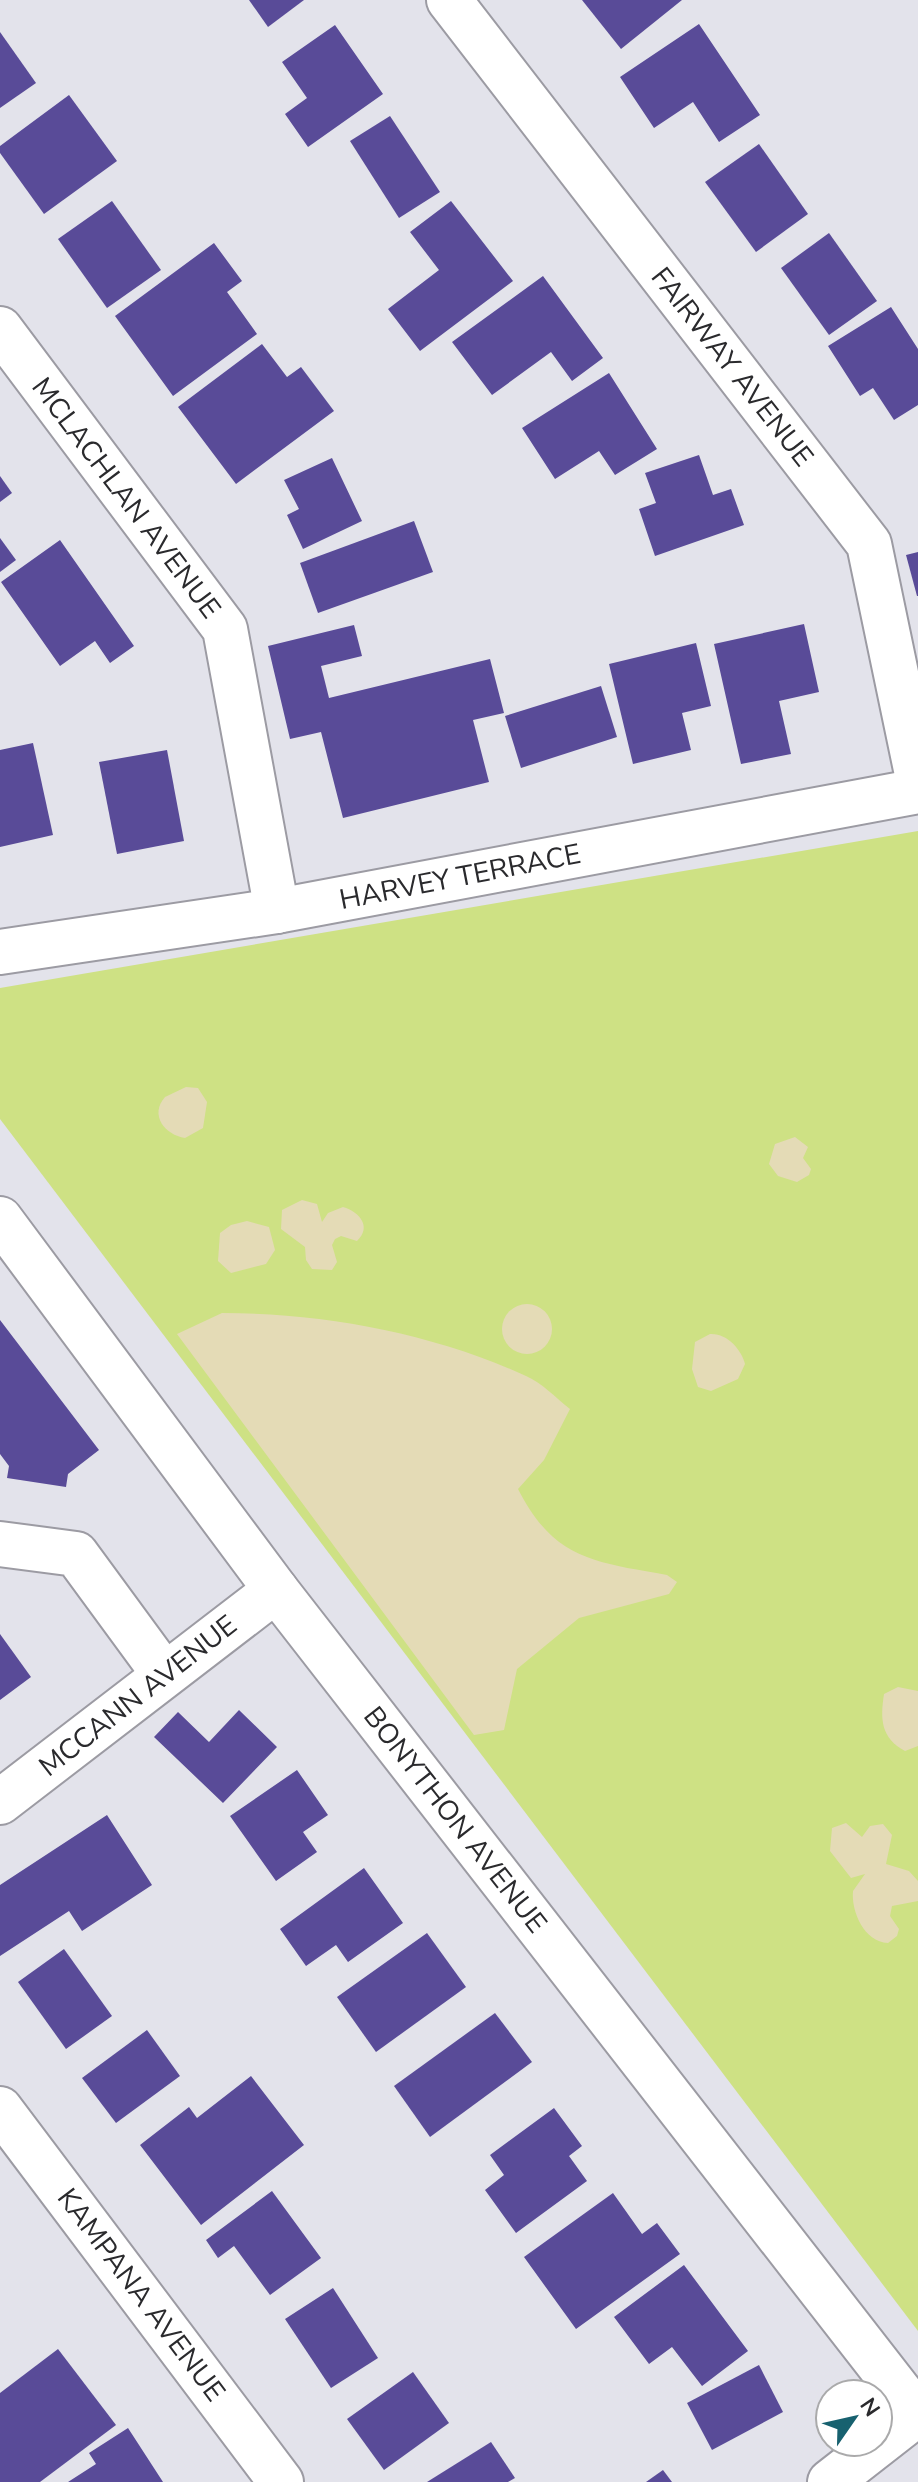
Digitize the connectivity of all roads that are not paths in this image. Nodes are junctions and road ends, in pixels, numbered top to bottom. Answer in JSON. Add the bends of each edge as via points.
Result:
{"nodes":[{"id":1,"x":449,"y":0,"type":"edge"},
{"id":2,"x":0,"y":329,"type":"edge"},
{"id":3,"x":918,"y":779,"type":"edge"},
{"id":4,"x":918,"y":791,"type":"edge"},
{"id":5,"x":277,"y":911,"type":"junction"},
{"id":6,"x":0,"y":952,"type":"edge"},
{"id":7,"x":0,"y":1219,"type":"edge"},
{"id":8,"x":0,"y":1544,"type":"edge"},
{"id":9,"x":276,"y":1590,"type":"junction"},
{"id":10,"x":164,"y":1674,"type":"junction"},
{"id":11,"x":0,"y":1802,"type":"edge"},
{"id":12,"x":0,"y":2109,"type":"edge"},
{"id":13,"x":918,"y":2414,"type":"edge"},
{"id":14,"x":281,"y":2482,"type":"edge"},
{"id":15,"x":830,"y":2482,"type":"edge"}],
"edges":[{"from":1,"to":3,"type":"street","name":"FAIRWAY AVENUE","via":[[869,544]]},
{"from":2,"to":5,"type":"street","name":"MCLACHLAN AVENUE","via":[[225,629]]},
{"from":4,"to":5,"type":"street","name":"HARVEY TERRACE"},
{"from":5,"to":6,"type":"street","name":"HARVEY TERRACE"},
{"from":7,"to":9,"type":"street","name":"BONYTHON AVENUE"},
{"from":8,"to":10,"type":"street","via":[[76,1554]]},
{"from":9,"to":10,"type":"street","name":"MCCANN AVENUE"},
{"from":9,"to":13,"type":"street","name":"BONYTHON AVENUE"},
{"from":10,"to":11,"type":"street","name":"MCCANN AVENUE"},
{"from":12,"to":14,"type":"street","name":"KAMPANA AVENUE"},
{"from":13,"to":15,"type":"street"}]}
